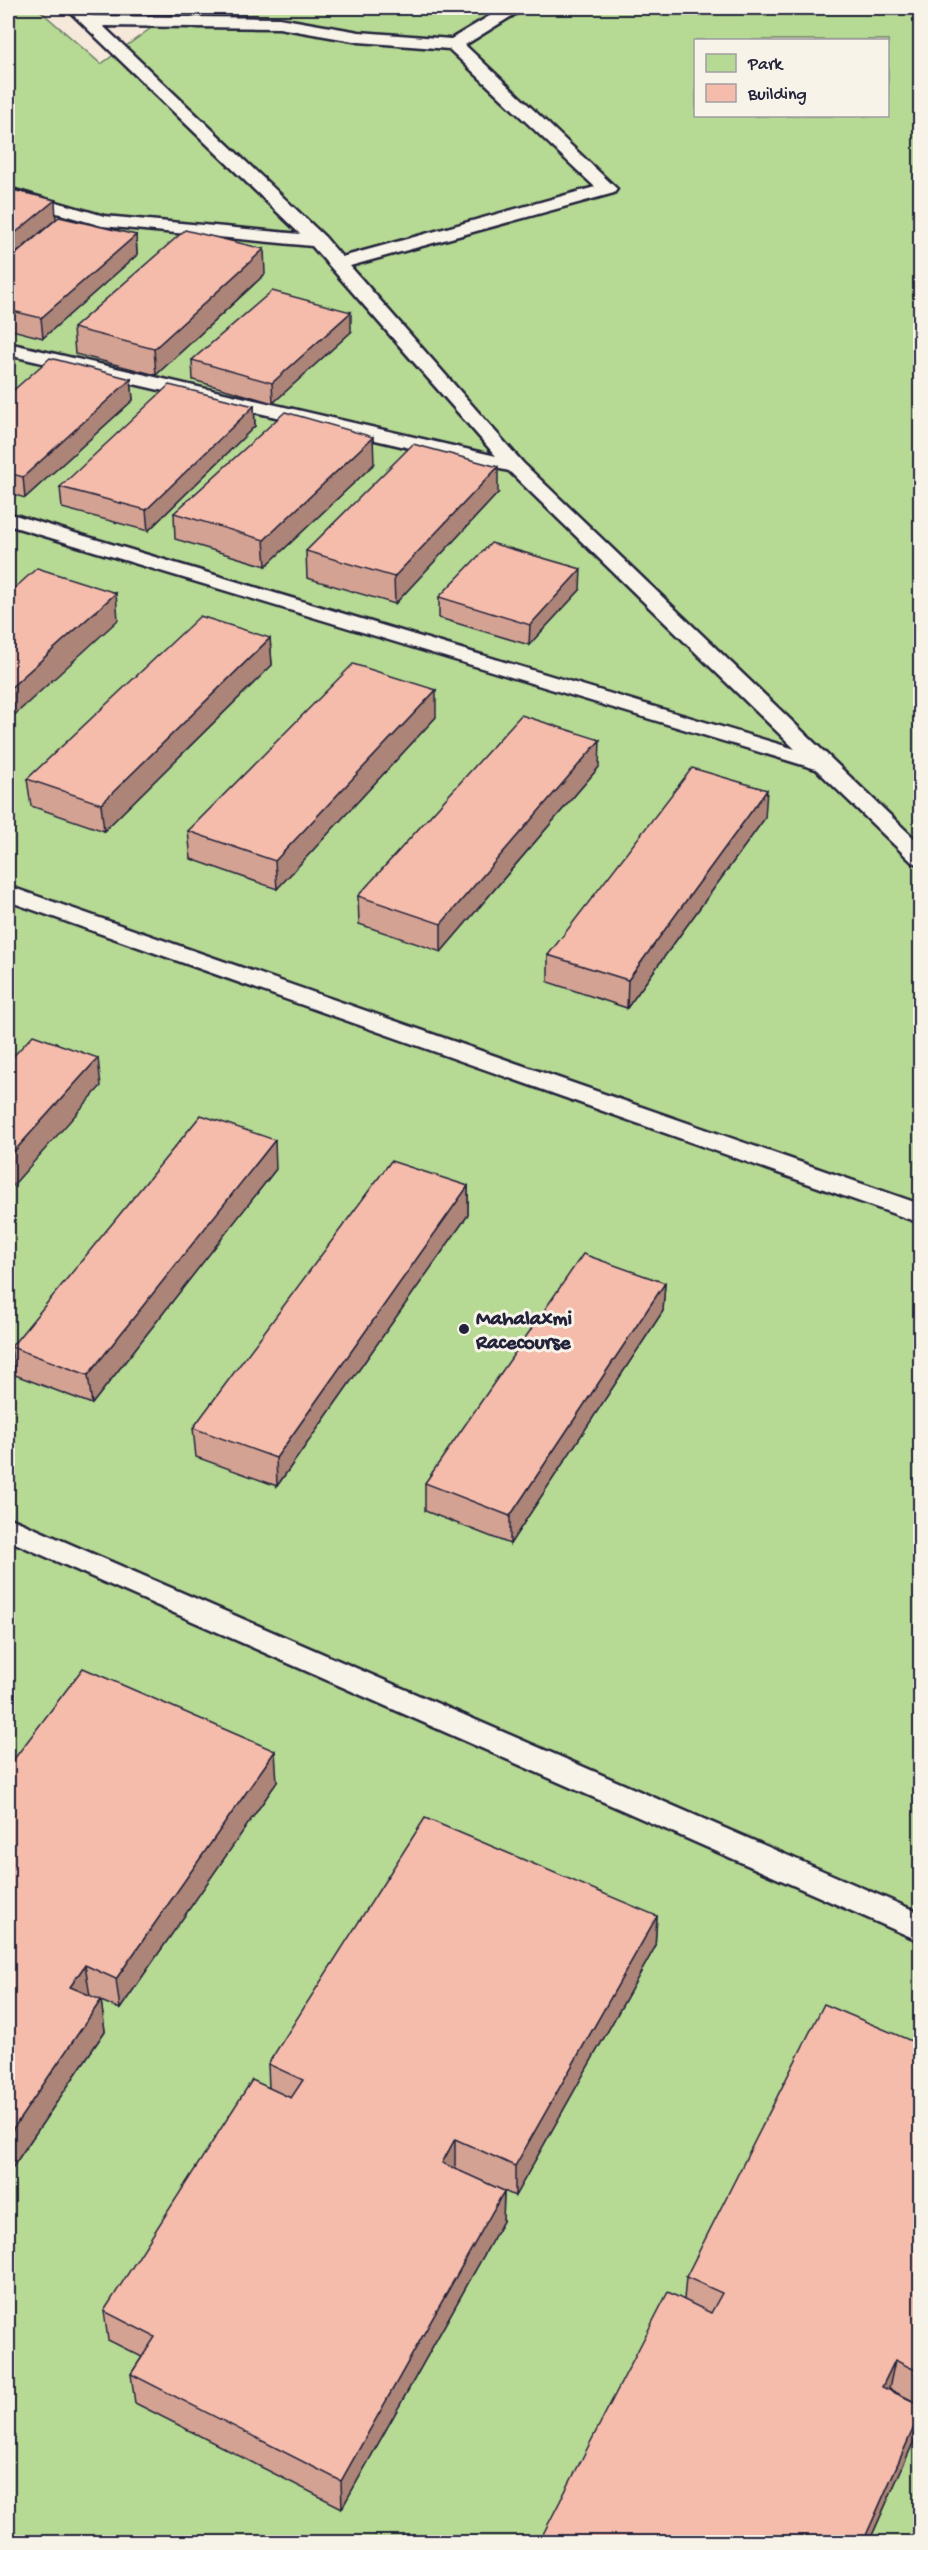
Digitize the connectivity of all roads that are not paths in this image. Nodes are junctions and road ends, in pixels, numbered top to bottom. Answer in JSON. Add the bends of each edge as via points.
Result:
{"nodes":[{"id":1,"x":514,"y":8,"type":"edge"},
{"id":2,"x":82,"y":14,"type":"edge"},
{"id":3,"x":454,"y":44,"type":"junction"},
{"id":4,"x":8,"y":193,"type":"edge"},
{"id":5,"x":318,"y":241,"type":"junction"},
{"id":6,"x":338,"y":264,"type":"junction"},
{"id":7,"x":8,"y":349,"type":"edge"},
{"id":8,"x":516,"y":467,"type":"junction"},
{"id":9,"x":8,"y":519,"type":"edge"},
{"id":10,"x":822,"y":764,"type":"junction"},
{"id":11,"x":921,"y":857,"type":"edge"},
{"id":12,"x":8,"y":893,"type":"edge"},
{"id":13,"x":921,"y":1214,"type":"edge"},
{"id":14,"x":8,"y":1528,"type":"edge"},
{"id":15,"x":921,"y":1927,"type":"edge"}],
"edges":[{"from":1,"to":3,"type":"lane"},
{"from":2,"to":3,"type":"lane","via":[[279,23],[359,37]]},
{"from":2,"to":5,"type":"lane"},
{"from":3,"to":6,"type":"lane","via":[[608,189]]},
{"from":4,"to":5,"type":"lane","via":[[102,222]]},
{"from":5,"to":6,"type":"lane"},
{"from":6,"to":8,"type":"lane"},
{"from":7,"to":8,"type":"lane"},
{"from":8,"to":10,"type":"lane"},
{"from":9,"to":10,"type":"lane"},
{"from":10,"to":11,"type":"lane"},
{"from":12,"to":13,"type":"lane"},
{"from":14,"to":15,"type":"lane"}]}
